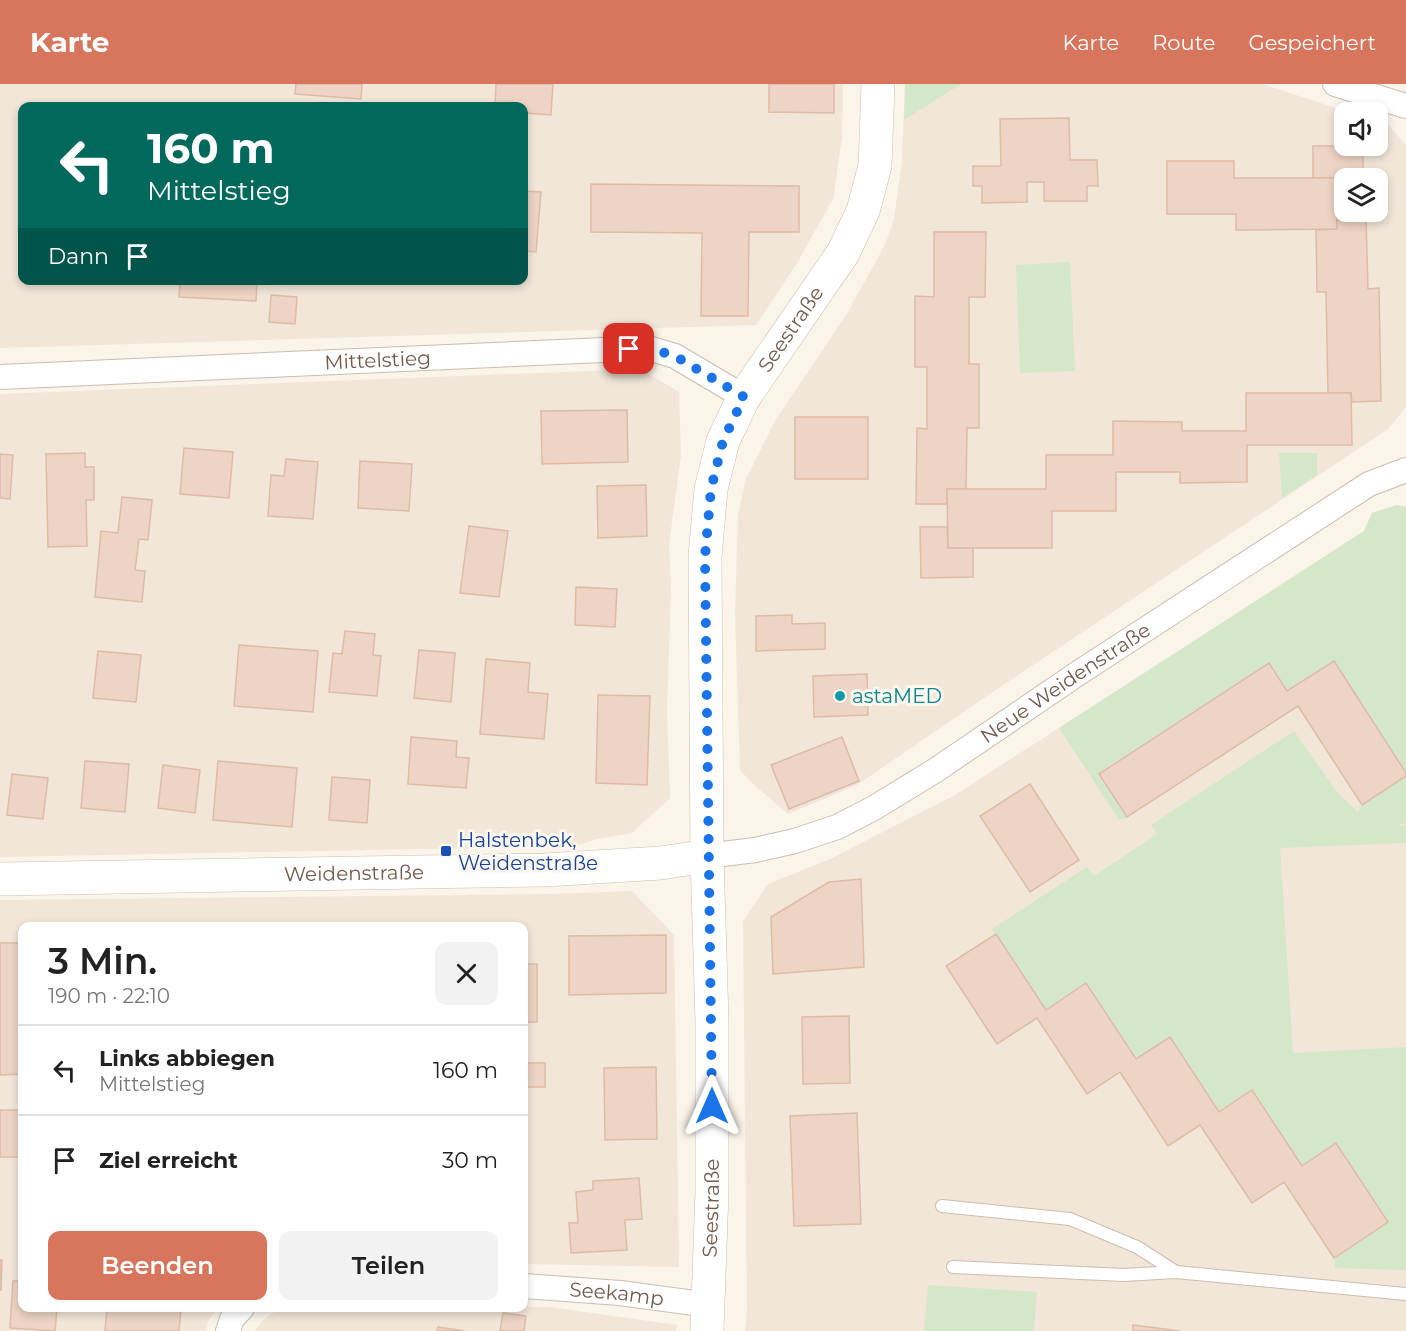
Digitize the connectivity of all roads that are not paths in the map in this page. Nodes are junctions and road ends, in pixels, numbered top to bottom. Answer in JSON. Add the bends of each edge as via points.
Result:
{"nodes":[{"id":1,"x":878,"y":84,"type":"edge"},
{"id":2,"x":1335,"y":84,"type":"edge"},
{"id":3,"x":1406,"y":106,"type":"edge"},
{"id":4,"x":0,"y":377,"type":"edge"},
{"id":5,"x":744,"y":397,"type":"junction"},
{"id":6,"x":1406,"y":470,"type":"edge"},
{"id":7,"x":707,"y":856,"type":"junction"},
{"id":8,"x":0,"y":879,"type":"edge"},
{"id":9,"x":942,"y":1206,"type":"dead end"},
{"id":10,"x":953,"y":1268,"type":"dead end"},
{"id":11,"x":1176,"y":1272,"type":"junction"},
{"id":12,"x":528,"y":1286,"type":"edge"},
{"id":13,"x":1406,"y":1294,"type":"edge"},
{"id":14,"x":238,"y":1312,"type":"edge"},
{"id":15,"x":708,"y":1318,"type":"edge"},
{"id":16,"x":228,"y":1331,"type":"edge"}],
"edges":[{"from":1,"to":5,"type":"street","name":"Seestraße","via":[[875,166],[863,211],[843,253]]},
{"from":2,"to":3,"type":"street"},
{"from":4,"to":5,"type":"street","name":"Mittelstieg","via":[[648,348],[675,356]]},
{"from":5,"to":7,"type":"street","name":"Seestraße","via":[[723,441],[711,489],[706,536]]},
{"from":6,"to":7,"type":"street","name":"Neue Weidenstraße","via":[[1369,484],[874,808],[837,827],[795,841]]},
{"from":7,"to":8,"type":"street","name":"Weidenstraße","via":[[661,863],[545,870]]},
{"from":7,"to":15,"type":"street","name":"Seestraße","via":[[712,1022]]},
{"from":9,"to":11,"type":"lane","via":[[1070,1219],[1137,1247]]},
{"from":10,"to":11,"type":"lane","via":[[1123,1275]]},
{"from":11,"to":13,"type":"lane"},
{"from":12,"to":15,"type":"street","name":"Seekamp","via":[[620,1293]]},
{"from":14,"to":16,"type":"street"}]}
